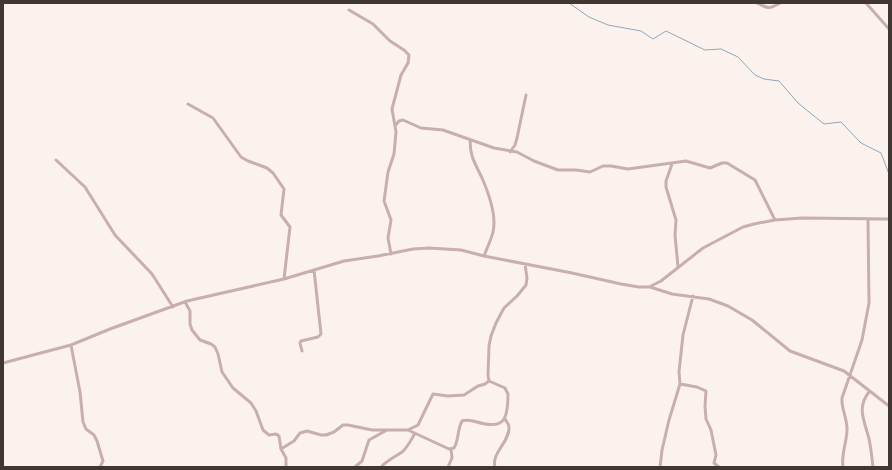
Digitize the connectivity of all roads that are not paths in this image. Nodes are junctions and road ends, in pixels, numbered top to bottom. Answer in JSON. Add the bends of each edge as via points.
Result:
{"nodes":[{"id":1,"x":757,"y":3,"type":"edge"},
{"id":2,"x":780,"y":3,"type":"edge"},
{"id":3,"x":866,"y":3,"type":"edge"},
{"id":4,"x":349,"y":10,"type":"dead end"},
{"id":5,"x":889,"y":29,"type":"edge"},
{"id":6,"x":526,"y":95,"type":"dead end"},
{"id":7,"x":188,"y":104,"type":"dead end"},
{"id":8,"x":395,"y":126,"type":"junction"},
{"id":9,"x":470,"y":140,"type":"junction"},
{"id":10,"x":510,"y":152,"type":"junction"},
{"id":11,"x":56,"y":160,"type":"dead end"},
{"id":12,"x":672,"y":164,"type":"junction"},
{"id":13,"x":868,"y":219,"type":"junction"},
{"id":14,"x":889,"y":219,"type":"edge"},
{"id":15,"x":775,"y":220,"type":"junction"},
{"id":16,"x":391,"y":254,"type":"junction"},
{"id":17,"x":484,"y":256,"type":"junction"},
{"id":18,"x":525,"y":264,"type":"junction"},
{"id":19,"x":678,"y":267,"type":"junction"},
{"id":20,"x":314,"y":270,"type":"junction"},
{"id":21,"x":284,"y":279,"type":"junction"},
{"id":22,"x":649,"y":287,"type":"junction"},
{"id":23,"x":692,"y":296,"type":"junction"},
{"id":24,"x":185,"y":302,"type":"junction"},
{"id":25,"x":173,"y":307,"type":"junction"},
{"id":26,"x":72,"y":345,"type":"junction"},
{"id":27,"x":302,"y":351,"type":"dead end"},
{"id":28,"x":3,"y":363,"type":"edge"},
{"id":29,"x":850,"y":376,"type":"junction"},
{"id":30,"x":489,"y":381,"type":"junction"},
{"id":31,"x":680,"y":384,"type":"junction"},
{"id":32,"x":869,"y":392,"type":"junction"},
{"id":33,"x":889,"y":406,"type":"edge"},
{"id":34,"x":505,"y":418,"type":"junction"},
{"id":35,"x":388,"y":430,"type":"junction"},
{"id":36,"x":408,"y":430,"type":"junction"},
{"id":37,"x":415,"y":433,"type":"junction"},
{"id":38,"x":281,"y":449,"type":"junction"},
{"id":39,"x":451,"y":449,"type":"junction"},
{"id":40,"x":382,"y":466,"type":"edge"},
{"id":41,"x":100,"y":467,"type":"edge"},
{"id":42,"x":286,"y":467,"type":"edge"},
{"id":43,"x":355,"y":467,"type":"edge"},
{"id":44,"x":448,"y":467,"type":"edge"},
{"id":45,"x":495,"y":467,"type":"edge"},
{"id":46,"x":660,"y":467,"type":"edge"},
{"id":47,"x":719,"y":467,"type":"edge"},
{"id":48,"x":843,"y":467,"type":"edge"},
{"id":49,"x":873,"y":467,"type":"edge"}],
"edges":[{"from":1,"to":2,"type":"street","via":[[771,8]]},
{"from":3,"to":5,"type":"street"},
{"from":4,"to":8,"type":"street","via":[[373,24],[390,42],[409,55],[392,105]]},
{"from":6,"to":10,"type":"street","via":[[517,138]]},
{"from":7,"to":21,"type":"street","via":[[213,118],[241,157],[267,168],[283,186],[281,215],[290,227]]},
{"from":8,"to":9,"type":"street","via":[[402,120],[421,128],[443,130]]},
{"from":8,"to":16,"type":"street","via":[[394,154],[388,169],[384,202],[391,220],[388,238]]},
{"from":9,"to":10,"type":"street"},
{"from":9,"to":17,"type":"street","via":[[472,159],[494,215],[493,234]]},
{"from":10,"to":12,"type":"street","via":[[517,152],[564,171],[590,172],[603,166],[628,169]]},
{"from":11,"to":25,"type":"street","via":[[85,187],[117,238],[152,274]]},
{"from":12,"to":15,"type":"street","via":[[689,162],[710,168],[722,163],[732,165],[755,180]]},
{"from":12,"to":19,"type":"street","via":[[666,188],[676,220]]},
{"from":13,"to":14,"type":"street"},
{"from":13,"to":15,"type":"street"},
{"from":13,"to":29,"type":"street","via":[[869,303],[862,340]]},
{"from":15,"to":19,"type":"street","via":[[743,227],[703,248]]},
{"from":16,"to":17,"type":"street","via":[[419,248],[437,248],[461,250]]},
{"from":16,"to":20,"type":"street","via":[[344,261]]},
{"from":17,"to":18,"type":"street"},
{"from":18,"to":22,"type":"street","via":[[620,284]]},
{"from":18,"to":30,"type":"street","via":[[526,285],[504,308],[491,336]]},
{"from":19,"to":22,"type":"street"},
{"from":20,"to":21,"type":"street"},
{"from":20,"to":27,"type":"street","via":[[322,334],[301,341]]},
{"from":21,"to":24,"type":"street"},
{"from":22,"to":23,"type":"street","via":[[672,294]]},
{"from":23,"to":29,"type":"street","via":[[728,306],[752,320],[790,351]]},
{"from":23,"to":31,"type":"street","via":[[683,334]]},
{"from":24,"to":25,"type":"street"},
{"from":24,"to":38,"type":"street","via":[[190,311],[192,330],[200,340],[215,348],[226,378],[233,388],[251,403],[265,432],[279,436]]},
{"from":25,"to":26,"type":"street"},
{"from":26,"to":28,"type":"street"},
{"from":26,"to":41,"type":"street","via":[[83,422],[86,429],[98,440],[103,461]]},
{"from":29,"to":32,"type":"street"},
{"from":29,"to":48,"type":"street","via":[[842,398],[847,425]]},
{"from":30,"to":34,"type":"street","via":[[508,391]]},
{"from":30,"to":36,"type":"street","via":[[464,395],[433,394],[418,425]]},
{"from":31,"to":46,"type":"street","via":[[669,420]]},
{"from":31,"to":47,"type":"street","via":[[706,391],[706,419],[716,453],[714,463]]},
{"from":32,"to":33,"type":"street"},
{"from":32,"to":49,"type":"street","via":[[862,411]]},
{"from":34,"to":39,"type":"street","via":[[501,424],[496,425],[462,421],[457,443]]},
{"from":34,"to":45,"type":"street","via":[[509,426],[508,432],[495,460]]},
{"from":35,"to":36,"type":"street"},
{"from":35,"to":38,"type":"street","via":[[343,425],[326,435],[305,431]]},
{"from":35,"to":43,"type":"street","via":[[369,440],[362,461]]},
{"from":36,"to":37,"type":"street"},
{"from":37,"to":39,"type":"street"},
{"from":37,"to":40,"type":"street","via":[[408,446]]},
{"from":38,"to":42,"type":"street","via":[[286,458]]},
{"from":39,"to":44,"type":"street","via":[[452,458]]}]}
